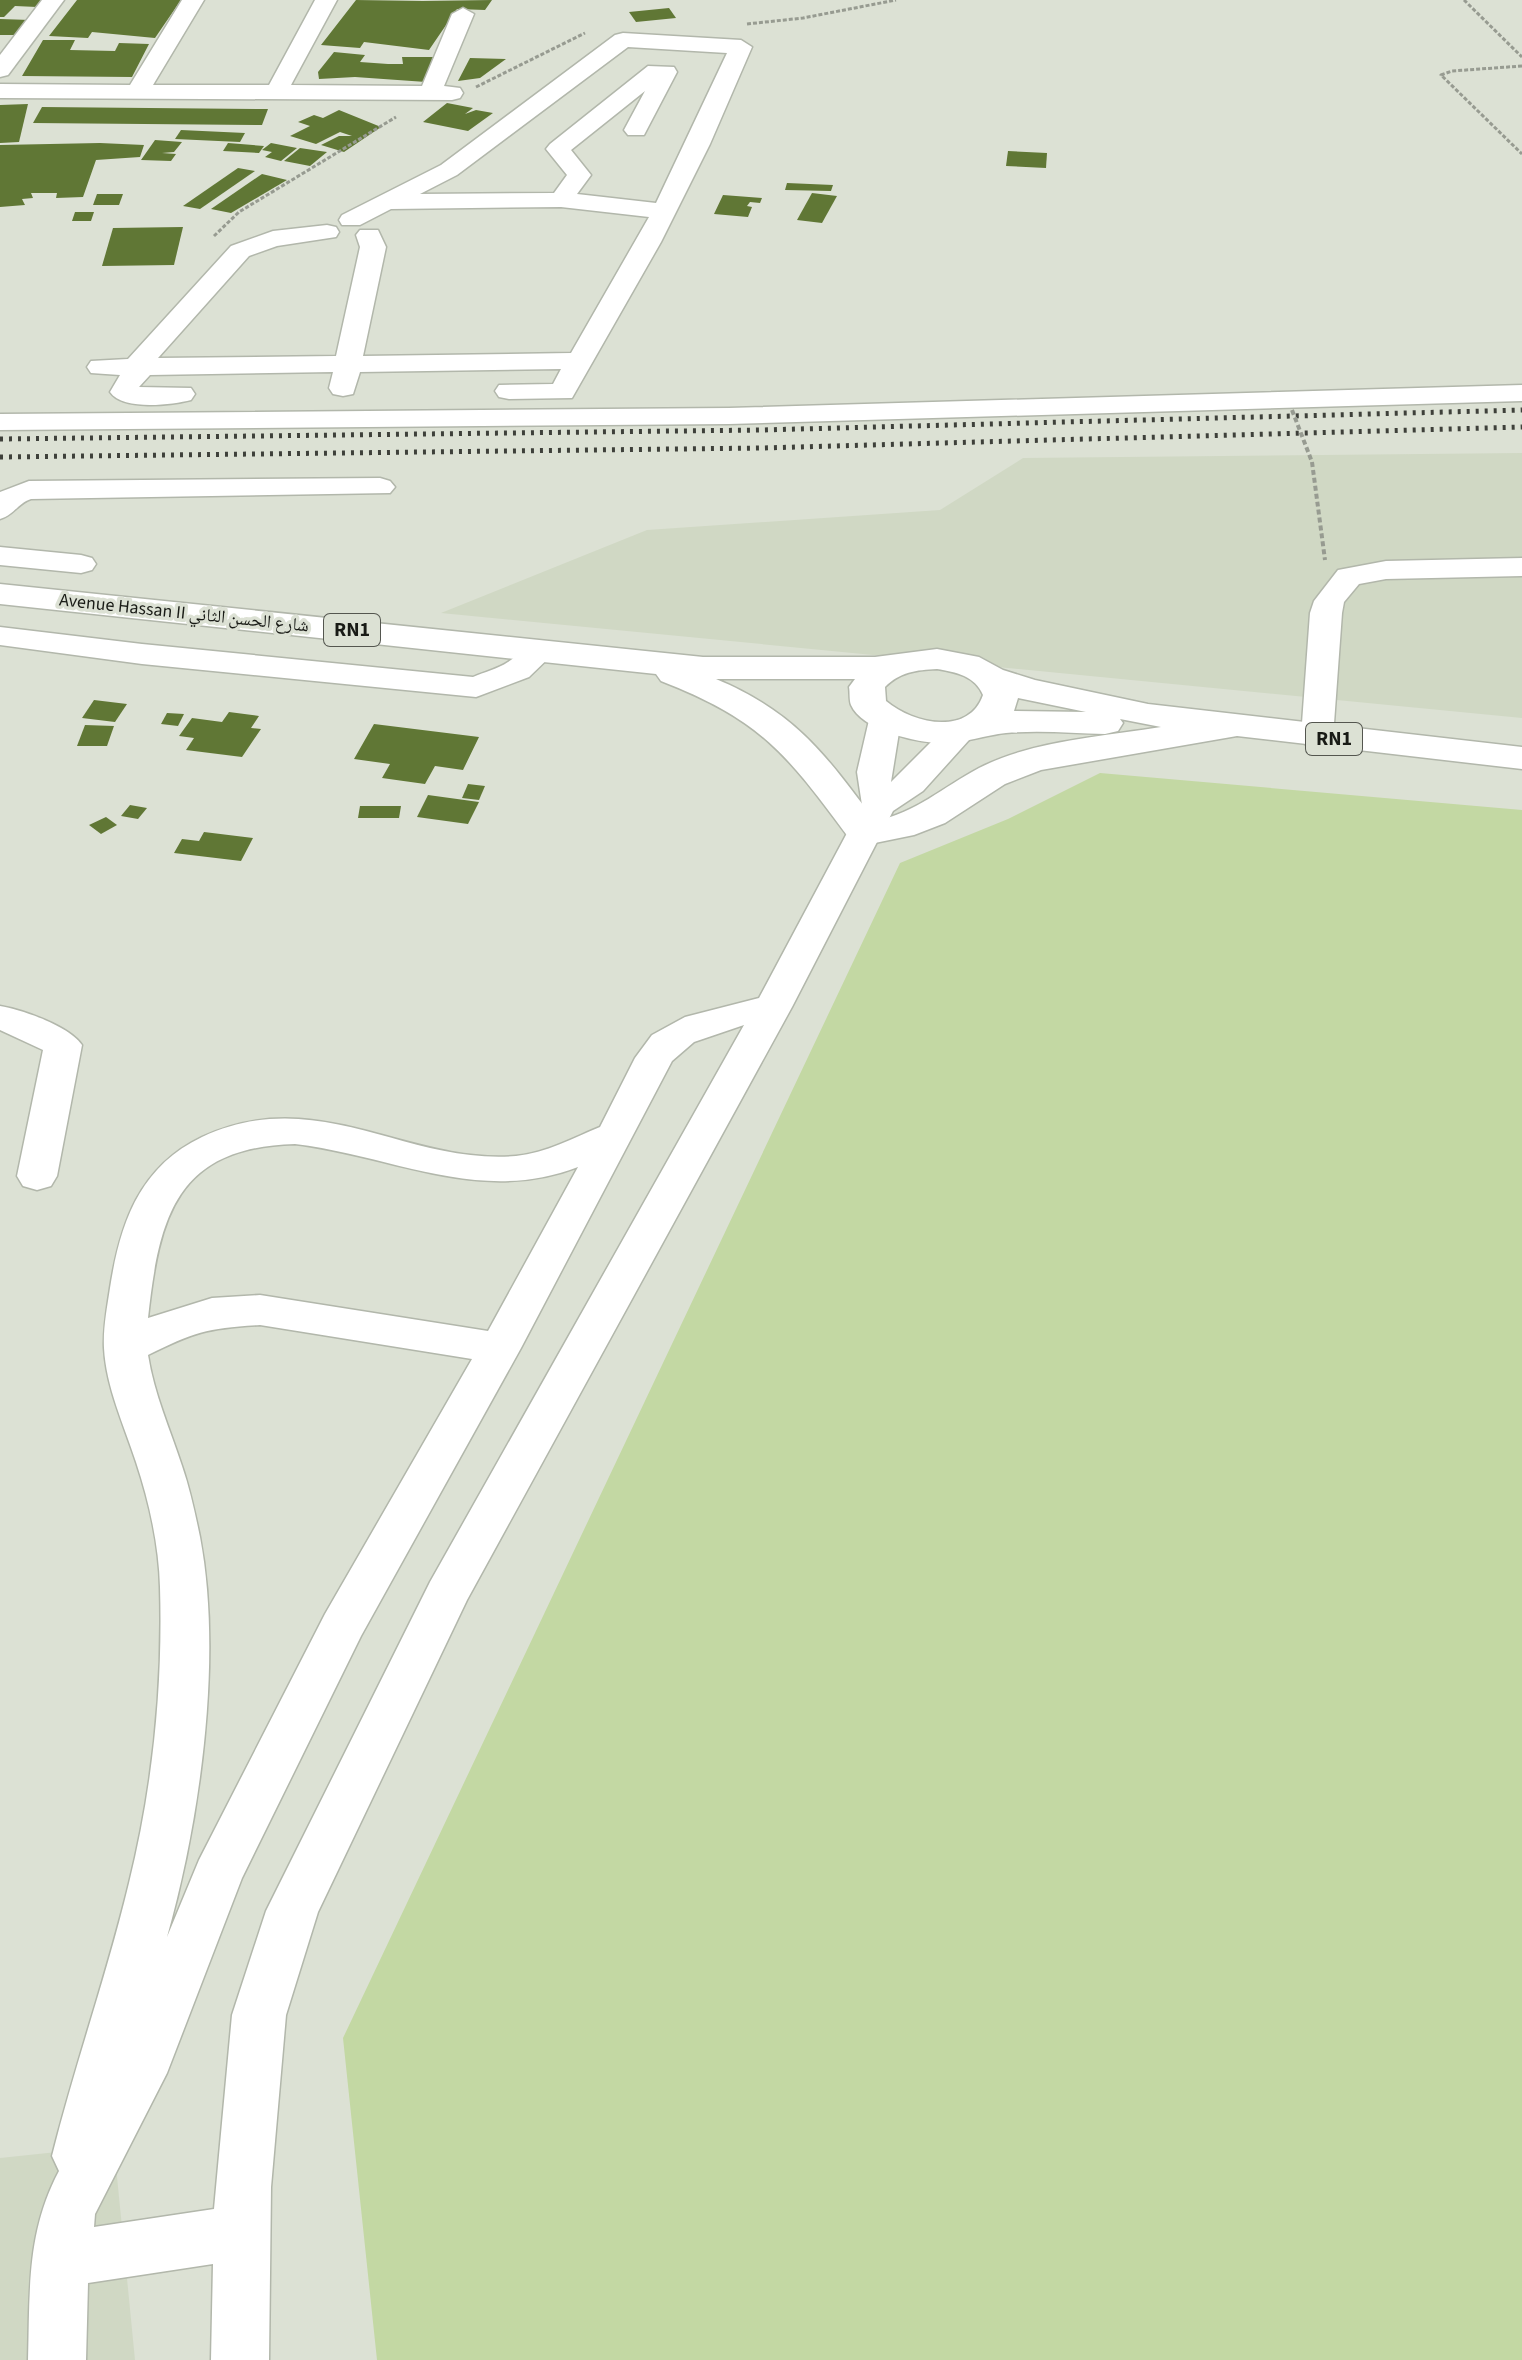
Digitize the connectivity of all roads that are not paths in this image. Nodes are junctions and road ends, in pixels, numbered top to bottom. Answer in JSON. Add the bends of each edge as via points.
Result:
{"nodes":[{"id":1,"x":53,"y":0,"type":"edge"},
{"id":2,"x":193,"y":0,"type":"edge"},
{"id":3,"x":326,"y":0,"type":"edge"},
{"id":4,"x":463,"y":14,"type":"dead end"},
{"id":5,"x":0,"y":39,"type":"edge"},
{"id":6,"x":23,"y":40,"type":"junction"},
{"id":7,"x":0,"y":70,"type":"edge"},
{"id":8,"x":0,"y":91,"type":"edge"},
{"id":9,"x":137,"y":92,"type":"junction"},
{"id":10,"x":276,"y":93,"type":"junction"},
{"id":11,"x":587,"y":126,"type":"junction"},
{"id":12,"x":636,"y":130,"type":"junction"},
{"id":13,"x":701,"y":137,"type":"junction"},
{"id":14,"x":561,"y":200,"type":"junction"},
{"id":15,"x":383,"y":202,"type":"junction"},
{"id":16,"x":664,"y":211,"type":"junction"},
{"id":17,"x":360,"y":228,"type":"junction"},
{"id":18,"x":133,"y":359,"type":"junction"},
{"id":19,"x":579,"y":361,"type":"junction"},
{"id":20,"x":348,"y":364,"type":"junction"},
{"id":21,"x":81,"y":389,"type":"dead end"},
{"id":22,"x":373,"y":391,"type":"dead end"},
{"id":23,"x":482,"y":391,"type":"dead end"},
{"id":24,"x":312,"y":392,"type":"dead end"},
{"id":25,"x":342,"y":392,"type":"junction"},
{"id":26,"x":1522,"y":393,"type":"edge"},
{"id":27,"x":207,"y":394,"type":"dead end"},
{"id":28,"x":0,"y":422,"type":"edge"},
{"id":29,"x":380,"y":487,"type":"dead end"},
{"id":30,"x":0,"y":510,"type":"edge"},
{"id":31,"x":0,"y":556,"type":"edge"},
{"id":32,"x":81,"y":564,"type":"dead end"},
{"id":33,"x":1522,"y":567,"type":"edge"},
{"id":34,"x":0,"y":594,"type":"edge"},
{"id":35,"x":0,"y":636,"type":"edge"},
{"id":36,"x":541,"y":650,"type":"junction"},
{"id":37,"x":634,"y":660,"type":"junction"},
{"id":38,"x":893,"y":666,"type":"junction"},
{"id":39,"x":703,"y":668,"type":"junction"},
{"id":40,"x":991,"y":678,"type":"junction"},
{"id":41,"x":1147,"y":715,"type":"junction"},
{"id":42,"x":880,"y":717,"type":"junction"},
{"id":43,"x":1234,"y":726,"type":"junction"},
{"id":44,"x":969,"y":728,"type":"junction"},
{"id":45,"x":1317,"y":737,"type":"junction"},
{"id":46,"x":1522,"y":758,"type":"edge"},
{"id":47,"x":872,"y":820,"type":"junction"},
{"id":48,"x":773,"y":1007,"type":"junction"},
{"id":49,"x":0,"y":1018,"type":"edge"},
{"id":50,"x":751,"y":1046,"type":"junction"},
{"id":51,"x":648,"y":1075,"type":"junction"},
{"id":52,"x":614,"y":1136,"type":"junction"},
{"id":53,"x":37,"y":1176,"type":"dead end"},
{"id":54,"x":125,"y":1348,"type":"junction"},
{"id":55,"x":500,"y":1348,"type":"junction"},
{"id":56,"x":242,"y":2232,"type":"junction"},
{"id":57,"x":64,"y":2235,"type":"junction"},
{"id":58,"x":57,"y":2360,"type":"edge"},
{"id":59,"x":240,"y":2360,"type":"edge"}],
"edges":[{"from":1,"to":6,"type":"street"},
{"from":2,"to":9,"type":"street"},
{"from":3,"to":10,"type":"street"},
{"from":4,"to":10,"type":"street","via":[[441,93]]},
{"from":5,"to":6,"type":"street"},
{"from":6,"to":7,"type":"street"},
{"from":8,"to":9,"type":"street"},
{"from":9,"to":10,"type":"street"},
{"from":11,"to":12,"type":"street"},
{"from":11,"to":12,"type":"street","via":[[656,71],[666,72]]},
{"from":11,"to":14,"type":"street","via":[[558,149],[579,175]]},
{"from":12,"to":13,"type":"street"},
{"from":13,"to":15,"type":"street","via":[[741,47],[623,40],[449,170]]},
{"from":13,"to":16,"type":"street"},
{"from":14,"to":15,"type":"street"},
{"from":14,"to":16,"type":"street"},
{"from":15,"to":17,"type":"street"},
{"from":16,"to":19,"type":"street"},
{"from":17,"to":18,"type":"street","via":[[341,240],[327,232],[273,239],[240,251]]},
{"from":17,"to":20,"type":"street","via":[[373,247]]},
{"from":18,"to":20,"type":"street"},
{"from":18,"to":21,"type":"street"},
{"from":18,"to":27,"type":"street","via":[[124,392]]},
{"from":19,"to":20,"type":"street"},
{"from":19,"to":23,"type":"street","via":[[562,392]]},
{"from":20,"to":25,"type":"street"},
{"from":22,"to":25,"type":"street"},
{"from":24,"to":25,"type":"street"},
{"from":26,"to":28,"type":"street","via":[[652,417]]},
{"from":29,"to":30,"type":"street","via":[[29,490],[13,495]]},
{"from":31,"to":32,"type":"street"},
{"from":33,"to":45,"type":"street","via":[[1386,570],[1349,576],[1326,613]]},
{"from":34,"to":36,"type":"main road","name":"Avenue Hassan II شارع الحسن الثاني","number":"RN1"},
{"from":35,"to":36,"type":"street","via":[[476,687],[518,670]]},
{"from":36,"to":37,"type":"main road","name":"Avenue Hassan II شارع الحسن الثاني","number":"RN1"},
{"from":37,"to":39,"type":"main road","name":"Avenue Hassan II شارع الحسن الثاني","number":"RN1"},
{"from":37,"to":47,"type":"main road","via":[[698,684],[768,722]]},
{"from":38,"to":39,"type":"main road","name":"Avenue Hassan II شارع الحسن الثاني","number":"RN1"},
{"from":38,"to":40,"type":"main road","name":"Avenue Hassan II شارع الحسن الثاني","via":[[937,659],[968,665]]},
{"from":38,"to":42,"type":"main road","via":[[867,687],[869,705]]},
{"from":39,"to":42,"type":"main road","name":"Avenue Hassan II شارع الحسن الثاني","number":"RN1"},
{"from":40,"to":41,"type":"main road","number":"RN1"},
{"from":40,"to":44,"type":"main road","via":[[1000,704],[995,713]]},
{"from":41,"to":43,"type":"main road","number":"RN1"},
{"from":41,"to":44,"type":"main road","number":"RN1","via":[[1094,724],[1009,722]]},
{"from":42,"to":44,"type":"main road","name":"Avenue Hassan II شارع الحسن الثاني","via":[[913,731]]},
{"from":42,"to":47,"type":"street"},
{"from":43,"to":45,"type":"main road","number":"RN1"},
{"from":43,"to":47,"type":"main road","via":[[1032,760],[901,827]]},
{"from":44,"to":47,"type":"street"},
{"from":45,"to":46,"type":"main road","number":"RN1"},
{"from":47,"to":48,"type":"street"},
{"from":48,"to":50,"type":"street"},
{"from":48,"to":51,"type":"street","via":[[672,1038],[654,1056]]},
{"from":49,"to":53,"type":"street","via":[[63,1045]]},
{"from":50,"to":51,"type":"street","via":[[700,1054]]},
{"from":50,"to":56,"type":"street","via":[[446,1595],[292,1911],[259,2015]]},
{"from":51,"to":52,"type":"street"},
{"from":52,"to":54,"type":"street","via":[[542,1167],[502,1170],[289,1130],[235,1138],[187,1161],[153,1197],[138,1249]]},
{"from":52,"to":55,"type":"street"},
{"from":54,"to":55,"type":"street","via":[[177,1322],[260,1310]]},
{"from":54,"to":57,"type":"street","via":[[135,1403],[161,1469],[183,1580],[179,1756],[146,1918],[97,2081]]},
{"from":55,"to":57,"type":"street","via":[[342,1627],[217,1876],[140,2073]]},
{"from":56,"to":57,"type":"street"},
{"from":56,"to":59,"type":"street"},
{"from":57,"to":58,"type":"street"}]}
